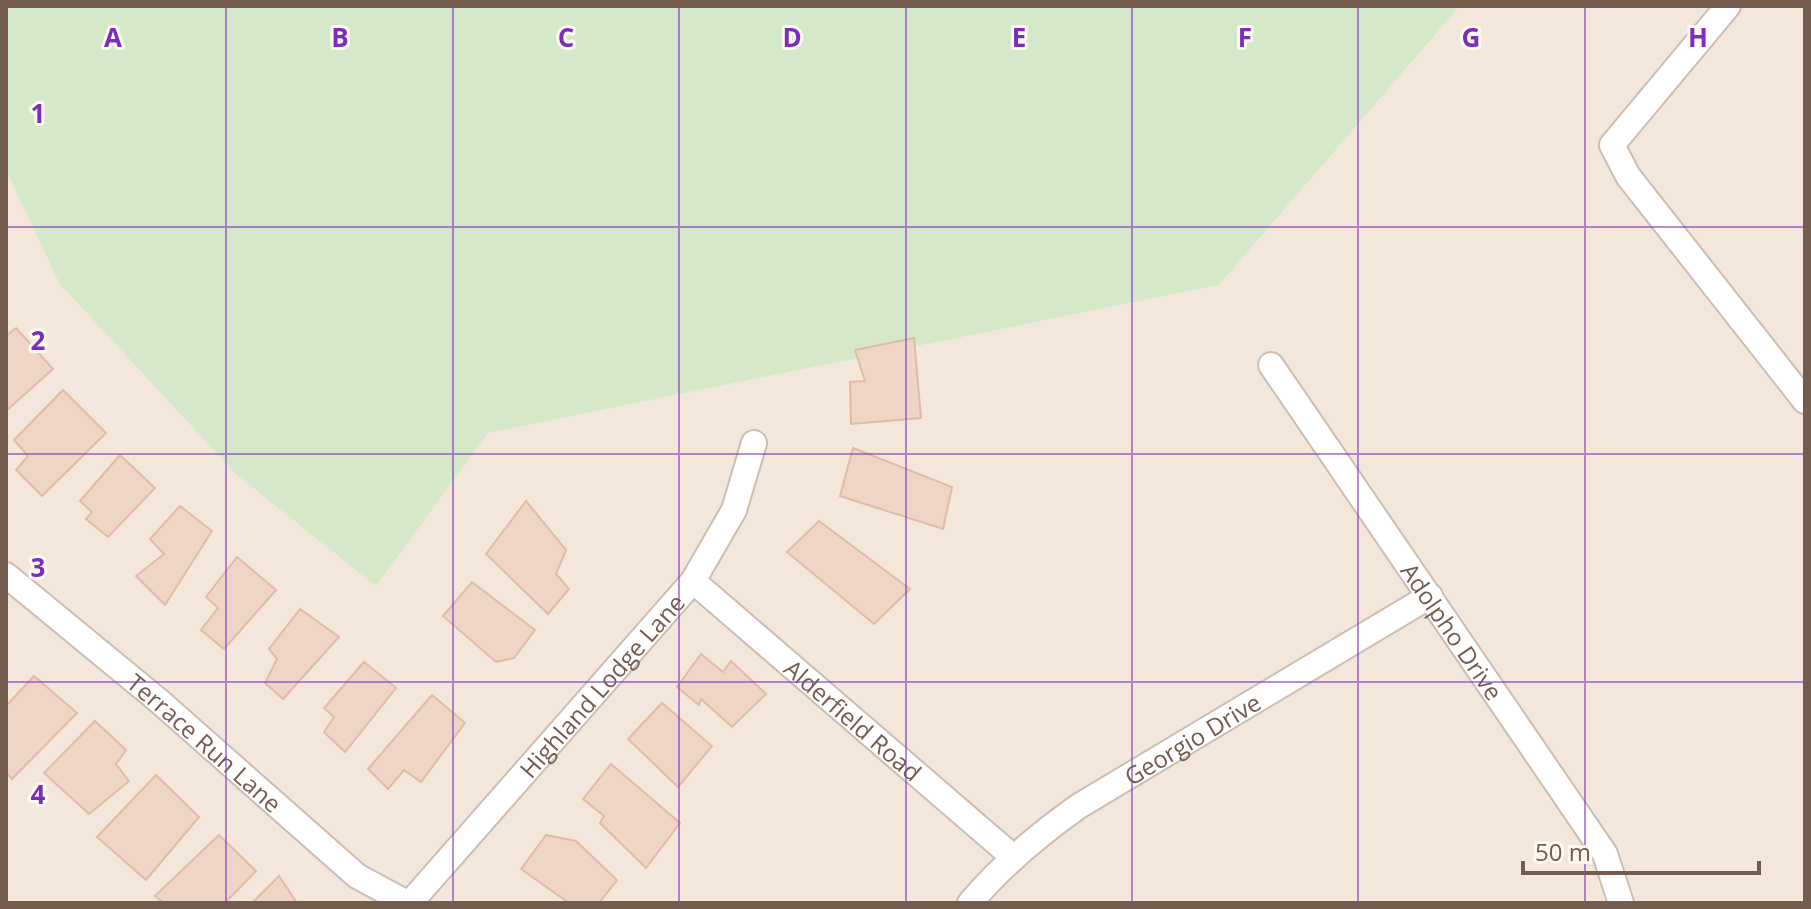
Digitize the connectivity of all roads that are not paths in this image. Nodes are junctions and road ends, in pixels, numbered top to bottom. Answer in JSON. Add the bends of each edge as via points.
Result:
{"nodes":[{"id":1,"x":1728,"y":6,"type":"edge"},
{"id":2,"x":1271,"y":365,"type":"dead end"},
{"id":3,"x":1805,"y":401,"type":"edge"},
{"id":4,"x":754,"y":443,"type":"dead end"},
{"id":5,"x":6,"y":575,"type":"edge"},
{"id":6,"x":693,"y":581,"type":"junction"},
{"id":7,"x":1430,"y":596,"type":"junction"},
{"id":8,"x":1013,"y":857,"type":"junction"},
{"id":9,"x":408,"y":903,"type":"edge"},
{"id":10,"x":970,"y":903,"type":"edge"},
{"id":11,"x":1621,"y":903,"type":"edge"}],
"edges":[{"from":1,"to":3,"type":"street","via":[[1612,145],[1628,176]]},
{"from":2,"to":7,"type":"street","name":"Adolpho Drive"},
{"from":4,"to":6,"type":"street","name":"Highland Lodge Lane","via":[[734,510]]},
{"from":5,"to":9,"type":"street","name":"Terrace Run Lane","via":[[357,876]]},
{"from":6,"to":8,"type":"street","name":"Alderfield Road"},
{"from":6,"to":9,"type":"street","name":"Highland Lodge Lane"},
{"from":7,"to":8,"type":"street","name":"Georgio Drive","via":[[1079,806]]},
{"from":7,"to":11,"type":"street","name":"Adolpho Drive","via":[[1605,854]]},
{"from":8,"to":10,"type":"street","name":"Georgio Drive"}]}
